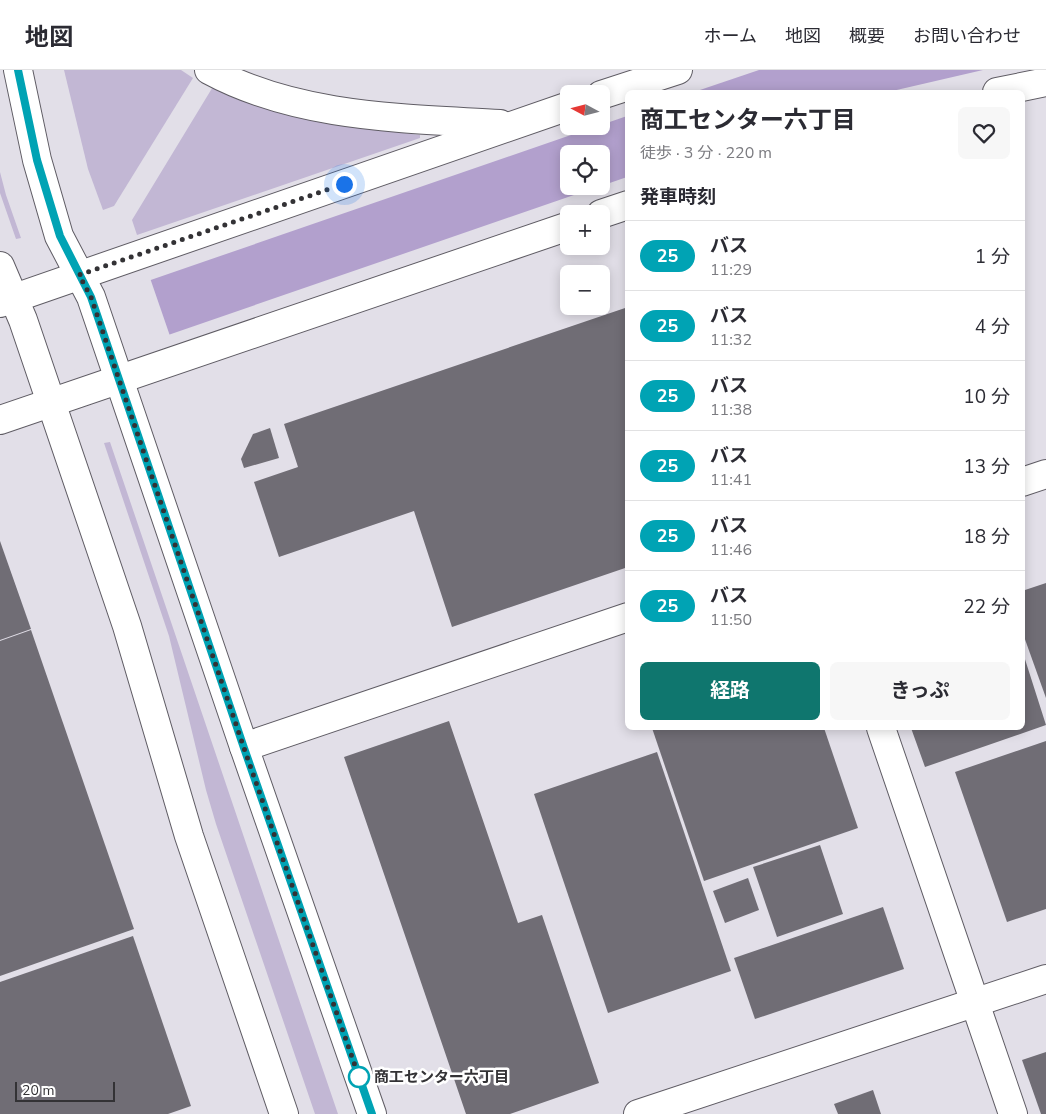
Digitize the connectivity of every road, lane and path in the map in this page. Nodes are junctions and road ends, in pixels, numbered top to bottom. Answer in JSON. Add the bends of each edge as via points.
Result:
{"nodes":[{"id":1,"x":18,"y":70,"type":"edge"},
{"id":2,"x":209,"y":70,"type":"edge"},
{"id":3,"x":663,"y":72,"type":"edge"},
{"id":4,"x":1046,"y":82,"type":"edge"},
{"id":5,"x":1007,"y":90,"type":"edge"},
{"id":6,"x":610,"y":92,"type":"edge"},
{"id":7,"x":560,"y":109,"type":"edge"},
{"id":8,"x":514,"y":125,"type":"junction"},
{"id":9,"x":625,"y":206,"type":"edge"},
{"id":10,"x":610,"y":211,"type":"edge"},
{"id":11,"x":560,"y":229,"type":"edge"},
{"id":12,"x":0,"y":266,"type":"edge"},
{"id":13,"x":85,"y":286,"type":"junction"},
{"id":14,"x":12,"y":307,"type":"edge"},
{"id":15,"x":115,"y":368,"type":"junction"},
{"id":16,"x":47,"y":391,"type":"junction"},
{"id":17,"x":0,"y":420,"type":"edge"},
{"id":18,"x":1046,"y":474,"type":"edge"},
{"id":19,"x":1025,"y":481,"type":"edge"},
{"id":20,"x":625,"y":618,"type":"edge"},
{"id":21,"x":882,"y":730,"type":"edge"},
{"id":22,"x":244,"y":748,"type":"junction"},
{"id":23,"x":1046,"y":979,"type":"edge"},
{"id":24,"x":975,"y":1003,"type":"junction"},
{"id":25,"x":284,"y":1114,"type":"edge"},
{"id":26,"x":372,"y":1114,"type":"edge"},
{"id":27,"x":638,"y":1114,"type":"edge"},
{"id":28,"x":1013,"y":1114,"type":"edge"}],
"edges":[{"from":1,"to":13,"type":"street","via":[[42,179],[60,236]]},
{"from":2,"to":8,"type":"street","via":[[254,90],[302,105],[372,117]]},
{"from":3,"to":6,"type":"street"},
{"from":4,"to":5,"type":"street"},
{"from":7,"to":8,"type":"street"},
{"from":8,"to":13,"type":"street"},
{"from":9,"to":10,"type":"street"},
{"from":11,"to":15,"type":"street"},
{"from":12,"to":14,"type":"street"},
{"from":13,"to":14,"type":"street"},
{"from":13,"to":15,"type":"street"},
{"from":14,"to":16,"type":"street"},
{"from":15,"to":16,"type":"street"},
{"from":15,"to":22,"type":"street"},
{"from":16,"to":17,"type":"street"},
{"from":16,"to":25,"type":"street","via":[[127,626],[189,836]]},
{"from":18,"to":19,"type":"street"},
{"from":20,"to":22,"type":"street"},
{"from":21,"to":24,"type":"street"},
{"from":22,"to":26,"type":"street"},
{"from":23,"to":24,"type":"street"},
{"from":24,"to":27,"type":"street"},
{"from":24,"to":28,"type":"street"}]}
